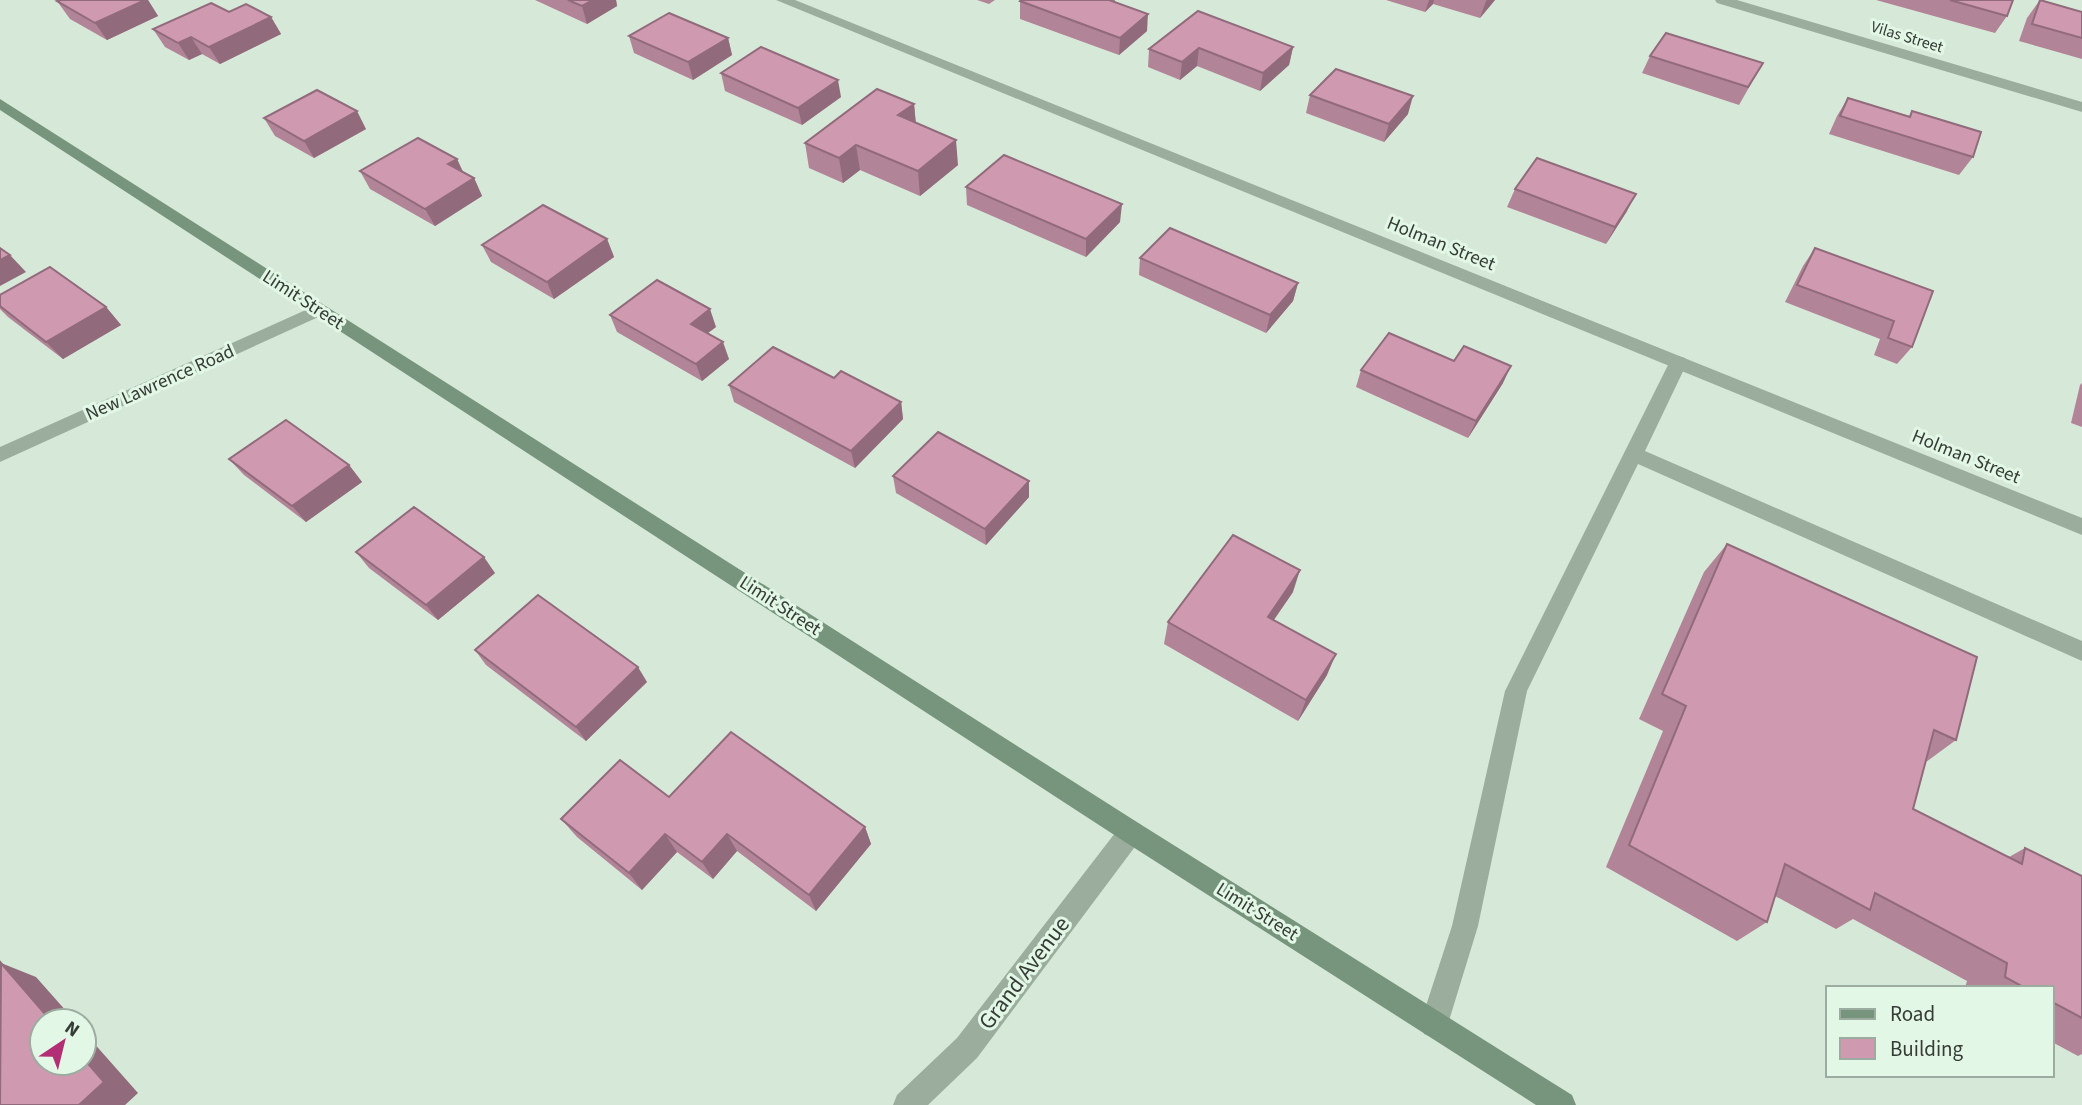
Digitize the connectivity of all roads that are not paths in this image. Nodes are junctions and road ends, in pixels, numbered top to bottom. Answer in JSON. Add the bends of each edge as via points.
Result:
{"nodes":[{"id":1,"x":783,"y":0,"type":"edge"},
{"id":2,"x":1722,"y":0,"type":"edge"},
{"id":3,"x":0,"y":103,"type":"edge"},
{"id":4,"x":2082,"y":107,"type":"edge"},
{"id":5,"x":319,"y":310,"type":"junction"},
{"id":6,"x":1678,"y":363,"type":"junction"},
{"id":7,"x":1633,"y":454,"type":"junction"},
{"id":8,"x":0,"y":455,"type":"edge"},
{"id":9,"x":2082,"y":527,"type":"edge"},
{"id":10,"x":2082,"y":651,"type":"edge"},
{"id":11,"x":1131,"y":832,"type":"junction"},
{"id":12,"x":1434,"y":1024,"type":"junction"},
{"id":13,"x":906,"y":1105,"type":"edge"},
{"id":14,"x":1562,"y":1105,"type":"edge"}],
"edges":[{"from":1,"to":6,"type":"street","name":"Holman Street"},
{"from":2,"to":4,"type":"street","name":"Vilas Street"},
{"from":3,"to":5,"type":"street","name":"Limit Street"},
{"from":5,"to":8,"type":"street","name":"New Lawrence Road"},
{"from":5,"to":11,"type":"street","name":"Limit Street"},
{"from":6,"to":7,"type":"street"},
{"from":6,"to":9,"type":"street","name":"Holman Street"},
{"from":7,"to":10,"type":"street"},
{"from":7,"to":12,"type":"street","via":[[1516,691],[1465,926]]},
{"from":11,"to":12,"type":"street","name":"Limit Street"},
{"from":11,"to":13,"type":"street","name":"Grand Avenue","via":[[967,1048]]},
{"from":12,"to":14,"type":"street","name":"Limit Street"}]}
